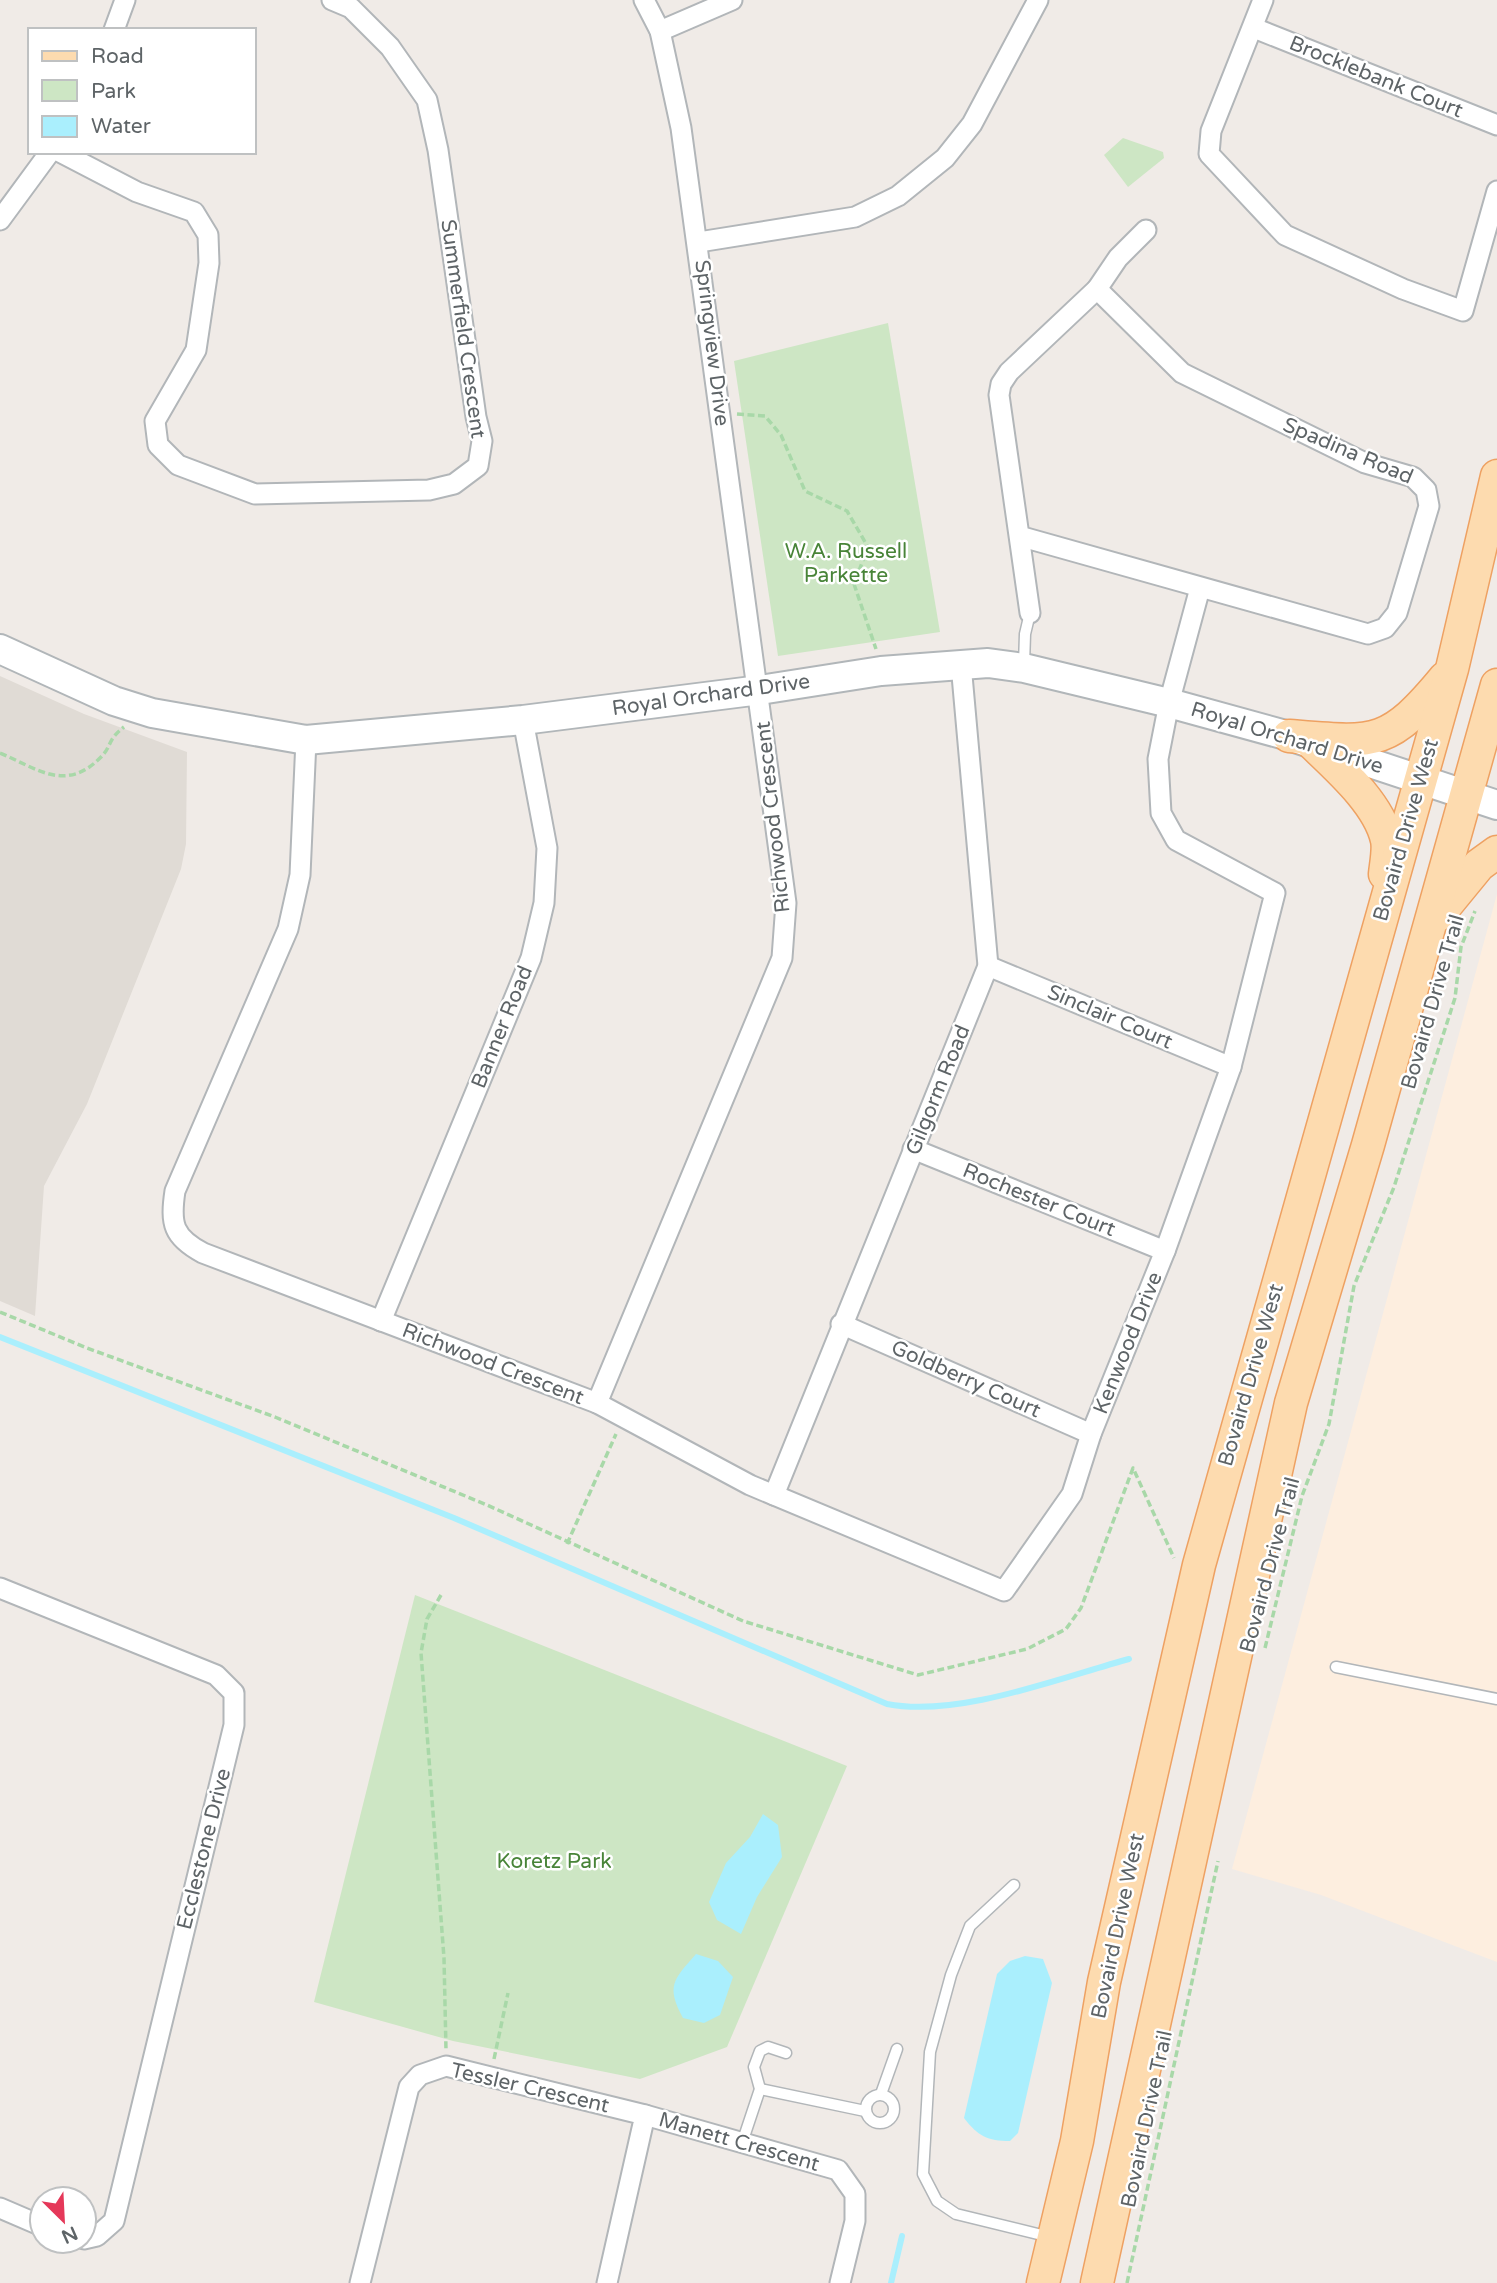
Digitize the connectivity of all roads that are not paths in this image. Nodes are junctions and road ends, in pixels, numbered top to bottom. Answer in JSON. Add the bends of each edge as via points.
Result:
{"nodes":[{"id":1,"x":125,"y":0,"type":"edge"},
{"id":2,"x":332,"y":0,"type":"edge"},
{"id":3,"x":644,"y":0,"type":"edge"},
{"id":4,"x":732,"y":0,"type":"edge"},
{"id":5,"x":1038,"y":0,"type":"edge"},
{"id":6,"x":1263,"y":0,"type":"edge"},
{"id":7,"x":115,"y":28,"type":"edge"},
{"id":8,"x":1254,"y":28,"type":"junction"},
{"id":9,"x":660,"y":31,"type":"junction"},
{"id":10,"x":1497,"y":125,"type":"edge"},
{"id":11,"x":49,"y":154,"type":"edge"},
{"id":12,"x":64,"y":154,"type":"edge"},
{"id":13,"x":1497,"y":191,"type":"edge"},
{"id":14,"x":0,"y":220,"type":"edge"},
{"id":15,"x":1146,"y":230,"type":"dead end"},
{"id":16,"x":699,"y":242,"type":"junction"},
{"id":17,"x":1097,"y":289,"type":"junction"},
{"id":18,"x":1497,"y":476,"type":"edge"},
{"id":19,"x":1019,"y":536,"type":"junction"},
{"id":20,"x":1200,"y":587,"type":"junction"},
{"id":21,"x":1030,"y":613,"type":"joint"},
{"id":22,"x":0,"y":649,"type":"edge"},
{"id":23,"x":961,"y":664,"type":"junction"},
{"id":24,"x":1024,"y":668,"type":"junction"},
{"id":25,"x":1452,"y":669,"type":"junction"},
{"id":26,"x":1497,"y":685,"type":"edge"},
{"id":27,"x":760,"y":690,"type":"junction"},
{"id":28,"x":1170,"y":703,"type":"junction"},
{"id":29,"x":523,"y":720,"type":"junction"},
{"id":30,"x":306,"y":740,"type":"junction"},
{"id":31,"x":1301,"y":740,"type":"junction"},
{"id":32,"x":1421,"y":781,"type":"junction"},
{"id":33,"x":1483,"y":801,"type":"edge"},
{"id":34,"x":1497,"y":852,"type":"edge"},
{"id":35,"x":1384,"y":907,"type":"junction"},
{"id":36,"x":1430,"y":924,"type":"junction"},
{"id":37,"x":988,"y":966,"type":"junction"},
{"id":38,"x":1231,"y":1067,"type":"junction"},
{"id":39,"x":913,"y":1149,"type":"junction"},
{"id":40,"x":1165,"y":1251,"type":"junction"},
{"id":41,"x":381,"y":1321,"type":"junction"},
{"id":42,"x":841,"y":1324,"type":"junction"},
{"id":43,"x":597,"y":1403,"type":"junction"},
{"id":44,"x":1091,"y":1434,"type":"junction"},
{"id":45,"x":774,"y":1495,"type":"junction"},
{"id":46,"x":0,"y":1588,"type":"edge"},
{"id":47,"x":1336,"y":1667,"type":"dead end"},
{"id":48,"x":1497,"y":1699,"type":"edge"},
{"id":49,"x":1014,"y":1885,"type":"dead end"},
{"id":50,"x":897,"y":2049,"type":"dead end"},
{"id":51,"x":786,"y":2053,"type":"dead end"},
{"id":52,"x":760,"y":2089,"type":"junction"},
{"id":53,"x":881,"y":2094,"type":"junction"},
{"id":54,"x":865,"y":2110,"type":"junction"},
{"id":55,"x":645,"y":2115,"type":"junction"},
{"id":56,"x":742,"y":2143,"type":"junction"},
{"id":57,"x":0,"y":2208,"type":"edge"},
{"id":58,"x":28,"y":2220,"type":"edge"},
{"id":59,"x":98,"y":2235,"type":"edge"},
{"id":60,"x":1053,"y":2238,"type":"junction"},
{"id":61,"x":360,"y":2283,"type":"edge"},
{"id":62,"x":607,"y":2283,"type":"edge"},
{"id":63,"x":840,"y":2283,"type":"edge"},
{"id":64,"x":1043,"y":2283,"type":"edge"},
{"id":65,"x":1097,"y":2283,"type":"edge"}],
"edges":[{"from":1,"to":7,"type":"street"},
{"from":2,"to":12,"type":"street","name":"Summerfield Crescent","via":[[351,8],[390,47],[427,100],[482,440],[478,466],[454,484],[429,490],[254,494],[178,465],[158,445],[155,421],[196,350],[209,263],[208,235],[194,212],[137,192]]},
{"from":3,"to":9,"type":"street","name":"Springview Drive"},
{"from":4,"to":9,"type":"street"},
{"from":5,"to":16,"type":"street","via":[[972,124],[945,158],[898,196],[855,217]]},
{"from":6,"to":8,"type":"street"},
{"from":8,"to":10,"type":"street","name":"Brocklebank Court"},
{"from":8,"to":13,"type":"street","via":[[1211,131],[1209,154],[1285,236],[1464,311]]},
{"from":9,"to":16,"type":"street","name":"Springview Drive"},
{"from":11,"to":14,"type":"street"},
{"from":15,"to":17,"type":"street","via":[[1118,258]]},
{"from":16,"to":27,"type":"street","name":"Springview Drive"},
{"from":17,"to":19,"type":"street","via":[[1000,384]]},
{"from":17,"to":20,"type":"street","name":"Spadina Road","via":[[1182,373],[1365,463],[1413,477],[1426,490],[1428,516],[1400,606],[1393,621],[1376,632],[1360,633]]},
{"from":18,"to":25,"type":"main road","name":"Bovaird Drive West"},
{"from":19,"to":20,"type":"street","name":"Spadina Road"},
{"from":19,"to":21,"type":"street"},
{"from":20,"to":28,"type":"street"},
{"from":21,"to":24,"type":"lane"},
{"from":22,"to":30,"type":"street","name":"Royal Orchard Drive","via":[[114,701],[152,713]]},
{"from":23,"to":24,"type":"street","name":"Royal Orchard Drive"},
{"from":23,"to":27,"type":"street","name":"Royal Orchard Drive"},
{"from":23,"to":37,"type":"street","name":"Gilgorm Road"},
{"from":24,"to":28,"type":"street","name":"Royal Orchard Drive"},
{"from":25,"to":31,"type":"main road","via":[[1412,717],[1379,737],[1357,742]]},
{"from":25,"to":32,"type":"main road","name":"Bovaird Drive West"},
{"from":26,"to":33,"type":"main road"},
{"from":27,"to":29,"type":"street","name":"Royal Orchard Drive"},
{"from":27,"to":43,"type":"street","name":"Richwood Crescent","via":[[786,904],[782,958]]},
{"from":28,"to":31,"type":"street","name":"Royal Orchard Drive"},
{"from":28,"to":38,"type":"street","name":"Kenwood Drive","via":[[1158,759],[1161,813],[1176,840],[1275,893]]},
{"from":29,"to":30,"type":"street","name":"Royal Orchard Drive"},
{"from":29,"to":41,"type":"street","name":"Banner Road","via":[[547,848],[544,903],[531,958]]},
{"from":30,"to":41,"type":"street","name":"Richwood Crescent","via":[[300,875],[288,929],[175,1191],[175,1229],[187,1245],[203,1253]]},
{"from":31,"to":32,"type":"street","name":"Royal Orchard Drive"},
{"from":31,"to":35,"type":"main road","via":[[1356,786],[1387,840]]},
{"from":32,"to":33,"type":"street","name":"Royal Orchard Drive"},
{"from":32,"to":35,"type":"main road","name":"Bovaird Drive West"},
{"from":33,"to":36,"type":"main road"},
{"from":34,"to":36,"type":"main road","via":[[1479,865]]},
{"from":35,"to":60,"type":"main road","name":"Bovaird Drive West","via":[[1199,1565],[1104,1982],[1077,2141]]},
{"from":36,"to":65,"type":"main road","via":[[1291,1403]]},
{"from":37,"to":38,"type":"street","name":"Sinclair Court"},
{"from":37,"to":39,"type":"street","name":"Gilgorm Road"},
{"from":38,"to":40,"type":"street","name":"Kenwood Drive"},
{"from":39,"to":40,"type":"street","name":"Rochester Court"},
{"from":39,"to":42,"type":"street","name":"Gilgorm Road"},
{"from":40,"to":44,"type":"street","name":"Kenwood Drive"},
{"from":41,"to":43,"type":"street","name":"Richwood Crescent"},
{"from":42,"to":44,"type":"street","name":"Goldberry Court"},
{"from":42,"to":45,"type":"street","name":"Gilgorm Road"},
{"from":43,"to":45,"type":"street","name":"Kenwood Drive"},
{"from":44,"to":45,"type":"street","name":"Kenwood Drive","via":[[1072,1494],[1004,1591]]},
{"from":46,"to":59,"type":"street","name":"Ecclestone Drive","via":[[216,1675],[234,1693],[234,1725],[114,2221]]},
{"from":47,"to":48,"type":"lane"},
{"from":49,"to":60,"type":"lane","via":[[970,1926],[951,1975],[930,2052],[923,2174],[937,2201],[956,2214]]},
{"from":50,"to":53,"type":"lane"},
{"from":51,"to":52,"type":"lane","via":[[768,2047],[760,2051],[754,2067]]},
{"from":52,"to":54,"type":"lane"},
{"from":52,"to":56,"type":"lane"},
{"from":53,"to":54,"type":"lane","via":[[872,2096]]},
{"from":53,"to":54,"type":"lane","via":[[893,2103],[891,2117],[884,2123],[875,2122]]},
{"from":55,"to":56,"type":"street","name":"Manett Crescent"},
{"from":55,"to":61,"type":"street","name":"Tessler Crescent","via":[[446,2066],[420,2076],[409,2087]]},
{"from":55,"to":62,"type":"street"},
{"from":56,"to":63,"type":"street","name":"Manett Crescent","via":[[838,2171],[855,2194],[855,2221]]},
{"from":57,"to":58,"type":"street"},
{"from":60,"to":64,"type":"main road","name":"Bovaird Drive West"}]}
